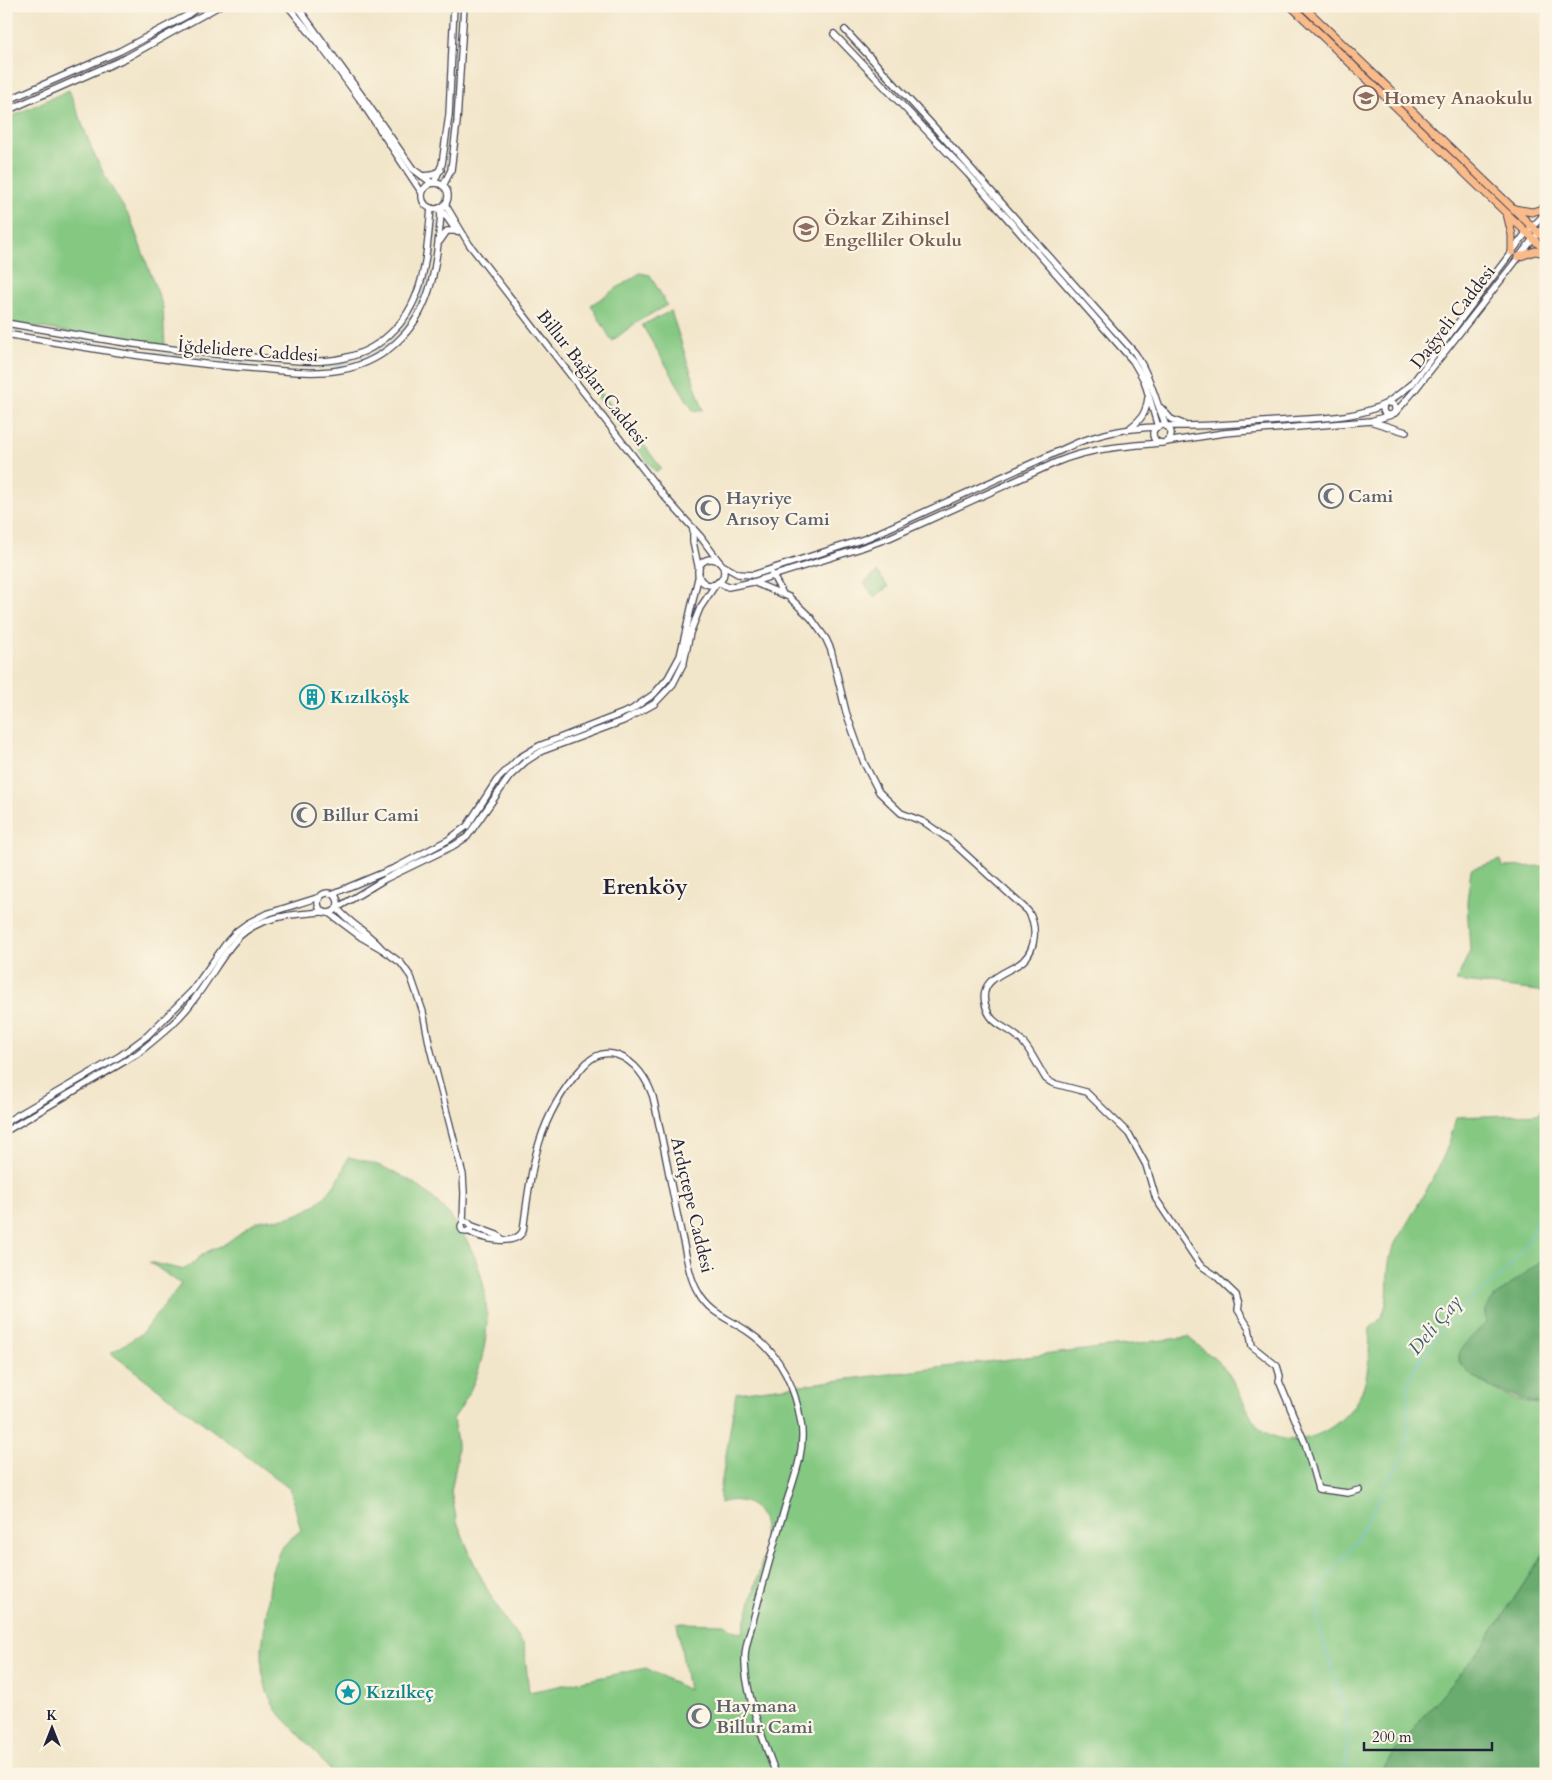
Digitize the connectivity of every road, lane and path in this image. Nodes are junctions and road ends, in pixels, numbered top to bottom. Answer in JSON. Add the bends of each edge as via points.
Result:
{"nodes":[{"id":1,"x":199,"y":6,"type":"edge"},
{"id":2,"x":219,"y":6,"type":"edge"},
{"id":3,"x":288,"y":6,"type":"edge"},
{"id":4,"x":297,"y":6,"type":"edge"},
{"id":5,"x":454,"y":6,"type":"edge"},
{"id":6,"x":464,"y":6,"type":"edge"},
{"id":7,"x":1291,"y":6,"type":"edge"},
{"id":8,"x":1303,"y":6,"type":"edge"},
{"id":9,"x":845,"y":30,"type":"dead end"},
{"id":10,"x":834,"y":34,"type":"dead end"},
{"id":11,"x":6,"y":101,"type":"edge"},
{"id":12,"x":6,"y":111,"type":"edge"},
{"id":13,"x":396,"y":149,"type":"junction"},
{"id":14,"x":441,"y":170,"type":"junction"},
{"id":15,"x":420,"y":176,"type":"junction"},
{"id":16,"x":433,"y":183,"type":"junction"},
{"id":17,"x":443,"y":186,"type":"junction"},
{"id":18,"x":422,"y":193,"type":"junction"},
{"id":19,"x":442,"y":207,"type":"junction"},
{"id":20,"x":431,"y":208,"type":"junction"},
{"id":21,"x":1546,"y":208,"type":"edge"},
{"id":22,"x":1510,"y":211,"type":"junction"},
{"id":23,"x":1546,"y":213,"type":"edge"},
{"id":24,"x":1546,"y":225,"type":"edge"},
{"id":25,"x":1532,"y":226,"type":"junction"},
{"id":26,"x":456,"y":231,"type":"junction"},
{"id":27,"x":1526,"y":232,"type":"junction"},
{"id":28,"x":1535,"y":236,"type":"junction"},
{"id":29,"x":1546,"y":240,"type":"edge"},
{"id":30,"x":428,"y":242,"type":"junction"},
{"id":31,"x":439,"y":243,"type":"junction"},
{"id":32,"x":469,"y":244,"type":"junction"},
{"id":33,"x":438,"y":251,"type":"junction"},
{"id":34,"x":1512,"y":252,"type":"junction"},
{"id":35,"x":1546,"y":252,"type":"edge"},
{"id":36,"x":1518,"y":257,"type":"junction"},
{"id":37,"x":6,"y":323,"type":"edge"},
{"id":38,"x":6,"y":334,"type":"edge"},
{"id":39,"x":1148,"y":393,"type":"junction"},
{"id":40,"x":1386,"y":403,"type":"junction"},
{"id":41,"x":1157,"y":404,"type":"junction"},
{"id":42,"x":1393,"y":414,"type":"junction"},
{"id":43,"x":1371,"y":422,"type":"junction"},
{"id":44,"x":1166,"y":426,"type":"junction"},
{"id":45,"x":1195,"y":426,"type":"junction"},
{"id":46,"x":1158,"y":427,"type":"junction"},
{"id":47,"x":1130,"y":428,"type":"junction"},
{"id":48,"x":1406,"y":432,"type":"dead end"},
{"id":49,"x":1163,"y":442,"type":"junction"},
{"id":50,"x":693,"y":528,"type":"junction"},
{"id":51,"x":721,"y":564,"type":"junction"},
{"id":52,"x":699,"y":573,"type":"junction"},
{"id":53,"x":772,"y":573,"type":"junction"},
{"id":54,"x":753,"y":582,"type":"junction"},
{"id":55,"x":717,"y":583,"type":"junction"},
{"id":56,"x":783,"y":594,"type":"junction"},
{"id":57,"x":332,"y":894,"type":"junction"},
{"id":58,"x":320,"y":897,"type":"junction"},
{"id":59,"x":337,"y":908,"type":"junction"},
{"id":60,"x":327,"y":913,"type":"junction"},
{"id":61,"x":382,"y":949,"type":"junction"},
{"id":62,"x":6,"y":1122,"type":"edge"},
{"id":63,"x":6,"y":1131,"type":"edge"},
{"id":64,"x":1359,"y":1490,"type":"dead end"},
{"id":65,"x":776,"y":1774,"type":"edge"}],
"edges":[{"from":1,"to":11,"type":"street","via":[[120,51]]},
{"from":2,"to":12,"type":"street","via":[[126,58]]},
{"from":3,"to":13,"type":"street","via":[[324,49]]},
{"from":4,"to":13,"type":"street"},
{"from":5,"to":14,"type":"street","via":[[450,104]]},
{"from":6,"to":17,"type":"street","via":[[458,116],[451,170]]},
{"from":7,"to":22,"type":"main road"},
{"from":8,"to":22,"type":"main road"},
{"from":9,"to":41,"type":"street","via":[[1135,354],[1150,378]]},
{"from":10,"to":39,"type":"street","via":[[968,174],[1133,361]]},
{"from":13,"to":15,"type":"street"},
{"from":13,"to":18,"type":"street"},
{"from":14,"to":15,"type":"street"},
{"from":14,"to":16,"type":"street"},
{"from":15,"to":16,"type":"street"},
{"from":16,"to":17,"type":"street"},
{"from":16,"to":18,"type":"street"},
{"from":17,"to":19,"type":"street","via":[[448,193]]},
{"from":18,"to":20,"type":"street","via":[[424,202]]},
{"from":19,"to":20,"type":"street"},
{"from":19,"to":26,"type":"street"},
{"from":19,"to":31,"type":"street","name":"İğdelidere Caddesi"},
{"from":19,"to":32,"type":"street"},
{"from":20,"to":30,"type":"street","name":"İğdelidere Caddesi"},
{"from":21,"to":22,"type":"main road","via":[[1532,212]]},
{"from":22,"to":25,"type":"main road"},
{"from":22,"to":27,"type":"main road"},
{"from":22,"to":34,"type":"main road"},
{"from":23,"to":25,"type":"street","name":"Dağyeli Caddesi"},
{"from":24,"to":28,"type":"street","name":"Dağyeli Caddesi"},
{"from":25,"to":27,"type":"street","name":"Dağyeli Caddesi"},
{"from":25,"to":28,"type":"main road"},
{"from":26,"to":31,"type":"street","via":[[448,231]]},
{"from":26,"to":32,"type":"street"},
{"from":27,"to":28,"type":"main road"},
{"from":27,"to":34,"type":"street","name":"Dağyeli Caddesi"},
{"from":28,"to":29,"type":"main road"},
{"from":28,"to":35,"type":"main road"},
{"from":28,"to":36,"type":"street","name":"Dağyeli Caddesi"},
{"from":30,"to":33,"type":"street"},
{"from":30,"to":37,"type":"street","name":"İğdelidere Caddesi","via":[[418,293],[405,317],[376,345],[357,355],[337,360],[304,362],[191,352]]},
{"from":31,"to":33,"type":"street","name":"İğdelidere Caddesi"},
{"from":32,"to":50,"type":"street","name":"Billur Bağları Caddesi","via":[[659,489]]},
{"from":33,"to":38,"type":"street","name":"İğdelidere Caddesi","via":[[426,302],[409,330],[382,354],[346,369],[304,372],[199,364]]},
{"from":34,"to":40,"type":"street","name":"Dağyeli Caddesi","via":[[1410,385]]},
{"from":35,"to":36,"type":"main road","via":[[1535,251]]},
{"from":36,"to":42,"type":"street","name":"Dağyeli Caddesi"},
{"from":39,"to":46,"type":"street"},
{"from":39,"to":47,"type":"street","via":[[1145,413]]},
{"from":40,"to":42,"type":"street","via":[[1395,405]]},
{"from":40,"to":42,"type":"street","via":[[1384,412]]},
{"from":40,"to":45,"type":"street","name":"Dağyeli Caddesi","via":[[1358,414]]},
{"from":41,"to":44,"type":"street"},
{"from":41,"to":45,"type":"street","via":[[1171,419]]},
{"from":42,"to":43,"type":"street"},
{"from":43,"to":48,"type":"street"},
{"from":43,"to":49,"type":"street","via":[[1224,433]]},
{"from":44,"to":45,"type":"street","name":"Dağyeli Caddesi"},
{"from":44,"to":46,"type":"street"},
{"from":44,"to":49,"type":"street","via":[[1171,436]]},
{"from":46,"to":47,"type":"street"},
{"from":46,"to":49,"type":"street","via":[[1154,434],[1156,440]]},
{"from":47,"to":53,"type":"street","via":[[1070,446],[867,538]]},
{"from":49,"to":53,"type":"street","via":[[1081,453],[888,538]]},
{"from":50,"to":51,"type":"street","name":"Billur Bağları Caddesi"},
{"from":50,"to":52,"type":"street"},
{"from":51,"to":52,"type":"street","via":[[707,560],[702,563]]},
{"from":51,"to":53,"type":"street","via":[[743,575]]},
{"from":51,"to":55,"type":"street","via":[[724,573]]},
{"from":52,"to":55,"type":"street","via":[[705,583]]},
{"from":52,"to":57,"type":"street","via":[[680,656],[668,678],[654,694],[631,710],[539,746],[519,758],[497,780],[467,826],[448,840],[397,867]]},
{"from":53,"to":54,"type":"street"},
{"from":53,"to":56,"type":"street"},
{"from":54,"to":55,"type":"street","via":[[728,587]]},
{"from":54,"to":56,"type":"street"},
{"from":55,"to":59,"type":"street","via":[[700,608],[684,662],[673,684],[654,704],[623,722],[542,751],[510,776],[467,837]]},
{"from":56,"to":64,"type":"street","via":[[801,607],[826,639],[846,712],[867,771],[879,792],[901,813],[924,822],[955,844],[1031,916],[1034,941],[1024,960],[997,976],[985,991],[989,1014],[996,1023],[1021,1040],[1046,1079],[1086,1092],[1129,1134],[1146,1165],[1156,1199],[1200,1265],[1236,1295],[1238,1310],[1248,1328],[1252,1346],[1277,1366],[1279,1381],[1305,1444],[1318,1489],[1348,1493]]},
{"from":57,"to":58,"type":"street"},
{"from":57,"to":59,"type":"street","via":[[337,898]]},
{"from":58,"to":60,"type":"street","via":[[319,907]]},
{"from":58,"to":62,"type":"street","via":[[248,923],[227,942],[192,991],[147,1036],[120,1056]]},
{"from":59,"to":60,"type":"street"},
{"from":59,"to":61,"type":"street"},
{"from":60,"to":61,"type":"street"},
{"from":60,"to":63,"type":"street","via":[[271,919],[239,937],[184,1012],[137,1054]]},
{"from":61,"to":65,"type":"street","name":"Ardıçtepe Caddesi","via":[[402,963],[411,977],[422,1012],[463,1175],[468,1225],[496,1240],[516,1239],[523,1231],[528,1191],[547,1118],[563,1090],[596,1056],[612,1054],[629,1061],[641,1074],[653,1097],[676,1212],[697,1290],[707,1306],[747,1331],[768,1348],[782,1366],[801,1422],[802,1445],[745,1655],[750,1694]]}]}
